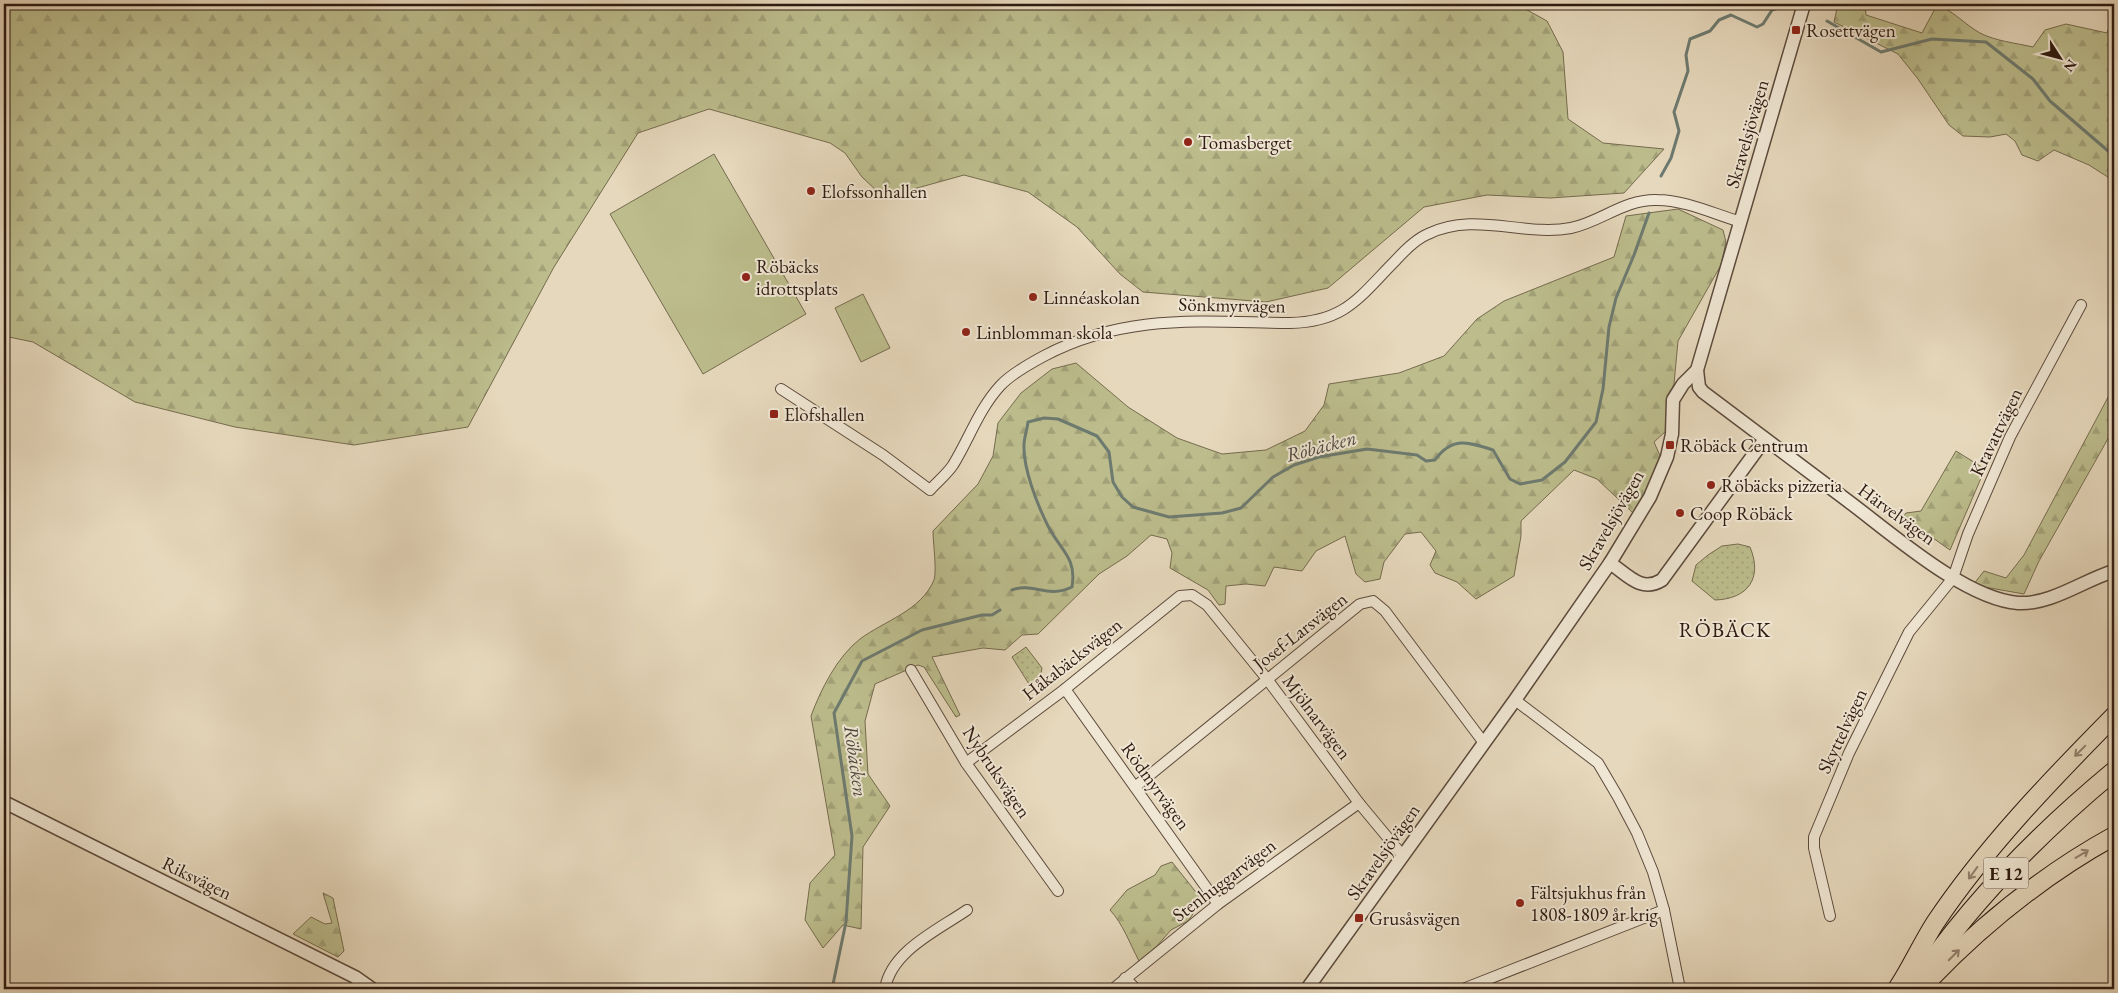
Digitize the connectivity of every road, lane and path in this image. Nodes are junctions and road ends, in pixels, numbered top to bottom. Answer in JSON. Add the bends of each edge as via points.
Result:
{"nodes":[{"id":1,"x":1804,"y":4,"type":"edge"},
{"id":2,"x":1741,"y":222,"type":"junction"},
{"id":3,"x":2081,"y":305,"type":"dead end"},
{"id":4,"x":1697,"y":370,"type":"junction"},
{"id":5,"x":781,"y":389,"type":"dead end"},
{"id":6,"x":1765,"y":438,"type":"junction"},
{"id":7,"x":1610,"y":563,"type":"junction"},
{"id":8,"x":2114,"y":571,"type":"edge"},
{"id":9,"x":1953,"y":578,"type":"junction"},
{"id":10,"x":1201,"y":600,"type":"joint"},
{"id":11,"x":911,"y":670,"type":"dead end"},
{"id":12,"x":1267,"y":680,"type":"junction"},
{"id":13,"x":1065,"y":689,"type":"junction"},
{"id":14,"x":1515,"y":700,"type":"junction"},
{"id":15,"x":2114,"y":716,"type":"edge"},
{"id":16,"x":1484,"y":743,"type":"junction"},
{"id":17,"x":2114,"y":759,"type":"edge"},
{"id":18,"x":966,"y":763,"type":"junction"},
{"id":19,"x":2114,"y":771,"type":"edge"},
{"id":20,"x":1135,"y":788,"type":"junction"},
{"id":21,"x":4,"y":802,"type":"edge"},
{"id":22,"x":1359,"y":803,"type":"junction"},
{"id":23,"x":2114,"y":836,"type":"edge"},
{"id":24,"x":1403,"y":856,"type":"junction"},
{"id":25,"x":1058,"y":891,"type":"dead end"},
{"id":26,"x":1218,"y":904,"type":"junction"},
{"id":27,"x":967,"y":910,"type":"dead end"},
{"id":28,"x":1664,"y":910,"type":"junction"},
{"id":29,"x":1830,"y":916,"type":"dead end"},
{"id":30,"x":1908,"y":972,"type":"junction"},
{"id":31,"x":1125,"y":978,"type":"junction"},
{"id":32,"x":372,"y":989,"type":"edge"},
{"id":33,"x":885,"y":989,"type":"edge"},
{"id":34,"x":1112,"y":989,"type":"edge"},
{"id":35,"x":1136,"y":989,"type":"edge"},
{"id":36,"x":1307,"y":989,"type":"edge"},
{"id":37,"x":1463,"y":989,"type":"edge"},
{"id":38,"x":1680,"y":989,"type":"edge"},
{"id":39,"x":1897,"y":989,"type":"edge"},
{"id":40,"x":1912,"y":989,"type":"edge"},
{"id":41,"x":1920,"y":989,"type":"edge"}],
"edges":[{"from":1,"to":2,"type":"street","name":"Skravelsjövägen"},
{"from":2,"to":4,"type":"street","name":"Skravelsjövägen"},
{"from":2,"to":5,"type":"street","name":"Sönkmyrvägen","via":[[1666,200],[1644,200],[1572,227],[1541,229],[1470,223],[1446,227],[1427,234],[1407,248],[1360,299],[1326,318],[1308,323],[1175,321],[1100,332],[1036,360],[1001,385],[952,467],[930,490],[883,455]]},
{"from":3,"to":9,"type":"street","name":"Kravattvägen","via":[[2010,437],[1968,534]]},
{"from":4,"to":6,"type":"street","name":"Härvelvägen","via":[[1703,392]]},
{"from":4,"to":7,"type":"street","name":"Skravelsjövägen","via":[[1673,400],[1672,434],[1667,457],[1650,497]]},
{"from":6,"to":7,"type":"street","via":[[1662,580],[1652,586],[1642,585]]},
{"from":6,"to":9,"type":"street","name":"Härvelvägen"},
{"from":7,"to":14,"type":"street","name":"Skravelsjövägen"},
{"from":8,"to":9,"type":"street","name":"Härvelvägen","via":[[2040,600],[2018,603],[1996,599]]},
{"from":9,"to":29,"type":"street","name":"Skyttelvägen","via":[[1909,632],[1849,753],[1814,837]]},
{"from":10,"to":12,"type":"street","name":"Mjölnarvägen"},
{"from":10,"to":13,"type":"street","name":"Håkabäcksvägen","via":[[1186,594],[1180,596]]},
{"from":11,"to":18,"type":"street","name":"Nybruksvägen"},
{"from":12,"to":16,"type":"street","name":"Josef-Larsvägen","via":[[1360,604],[1373,601],[1385,611]]},
{"from":12,"to":20,"type":"street","name":"Josef-Larsvägen"},
{"from":12,"to":22,"type":"street","name":"Mjölnarvägen"},
{"from":13,"to":18,"type":"street","name":"Håkabäcksvägen"},
{"from":13,"to":20,"type":"street","name":"Rödmyrvägen"},
{"from":14,"to":16,"type":"street","name":"Skravelsjövägen"},
{"from":14,"to":28,"type":"street","via":[[1598,763],[1637,833],[1654,872]]},
{"from":15,"to":30,"type":"highway","one_way":true,"via":[[2021,814],[1978,866],[1935,924]]},
{"from":16,"to":24,"type":"street","name":"Skravelsjövägen"},
{"from":17,"to":30,"type":"highway","number":"E 12","via":[[2036,828],[1988,878]]},
{"from":18,"to":25,"type":"street","name":"Nybruksvägen"},
{"from":19,"to":40,"type":"highway","number":"E 12","via":[[2076,803],[1994,885]]},
{"from":20,"to":26,"type":"street","name":"Rödmyrvägen"},
{"from":21,"to":32,"type":"street","name":"Riksvägen","via":[[355,977]]},
{"from":22,"to":24,"type":"street","name":"Mjölnarvägen"},
{"from":22,"to":26,"type":"street","name":"Stenhuggarvägen"},
{"from":41,"to":23,"type":"highway","one_way":true,"via":[[1960,949],[2036,884]]},
{"from":24,"to":36,"type":"street","name":"Skravelsjövägen"},
{"from":26,"to":31,"type":"street","name":"Stenhuggarvägen"},
{"from":27,"to":33,"type":"street","via":[[902,957],[893,968]]},
{"from":28,"to":37,"type":"street"},
{"from":28,"to":38,"type":"street"},
{"from":30,"to":39,"type":"highway","number":"E 12"},
{"from":31,"to":34,"type":"street","name":"Stenhuggarvägen"},
{"from":31,"to":35,"type":"street"}]}
